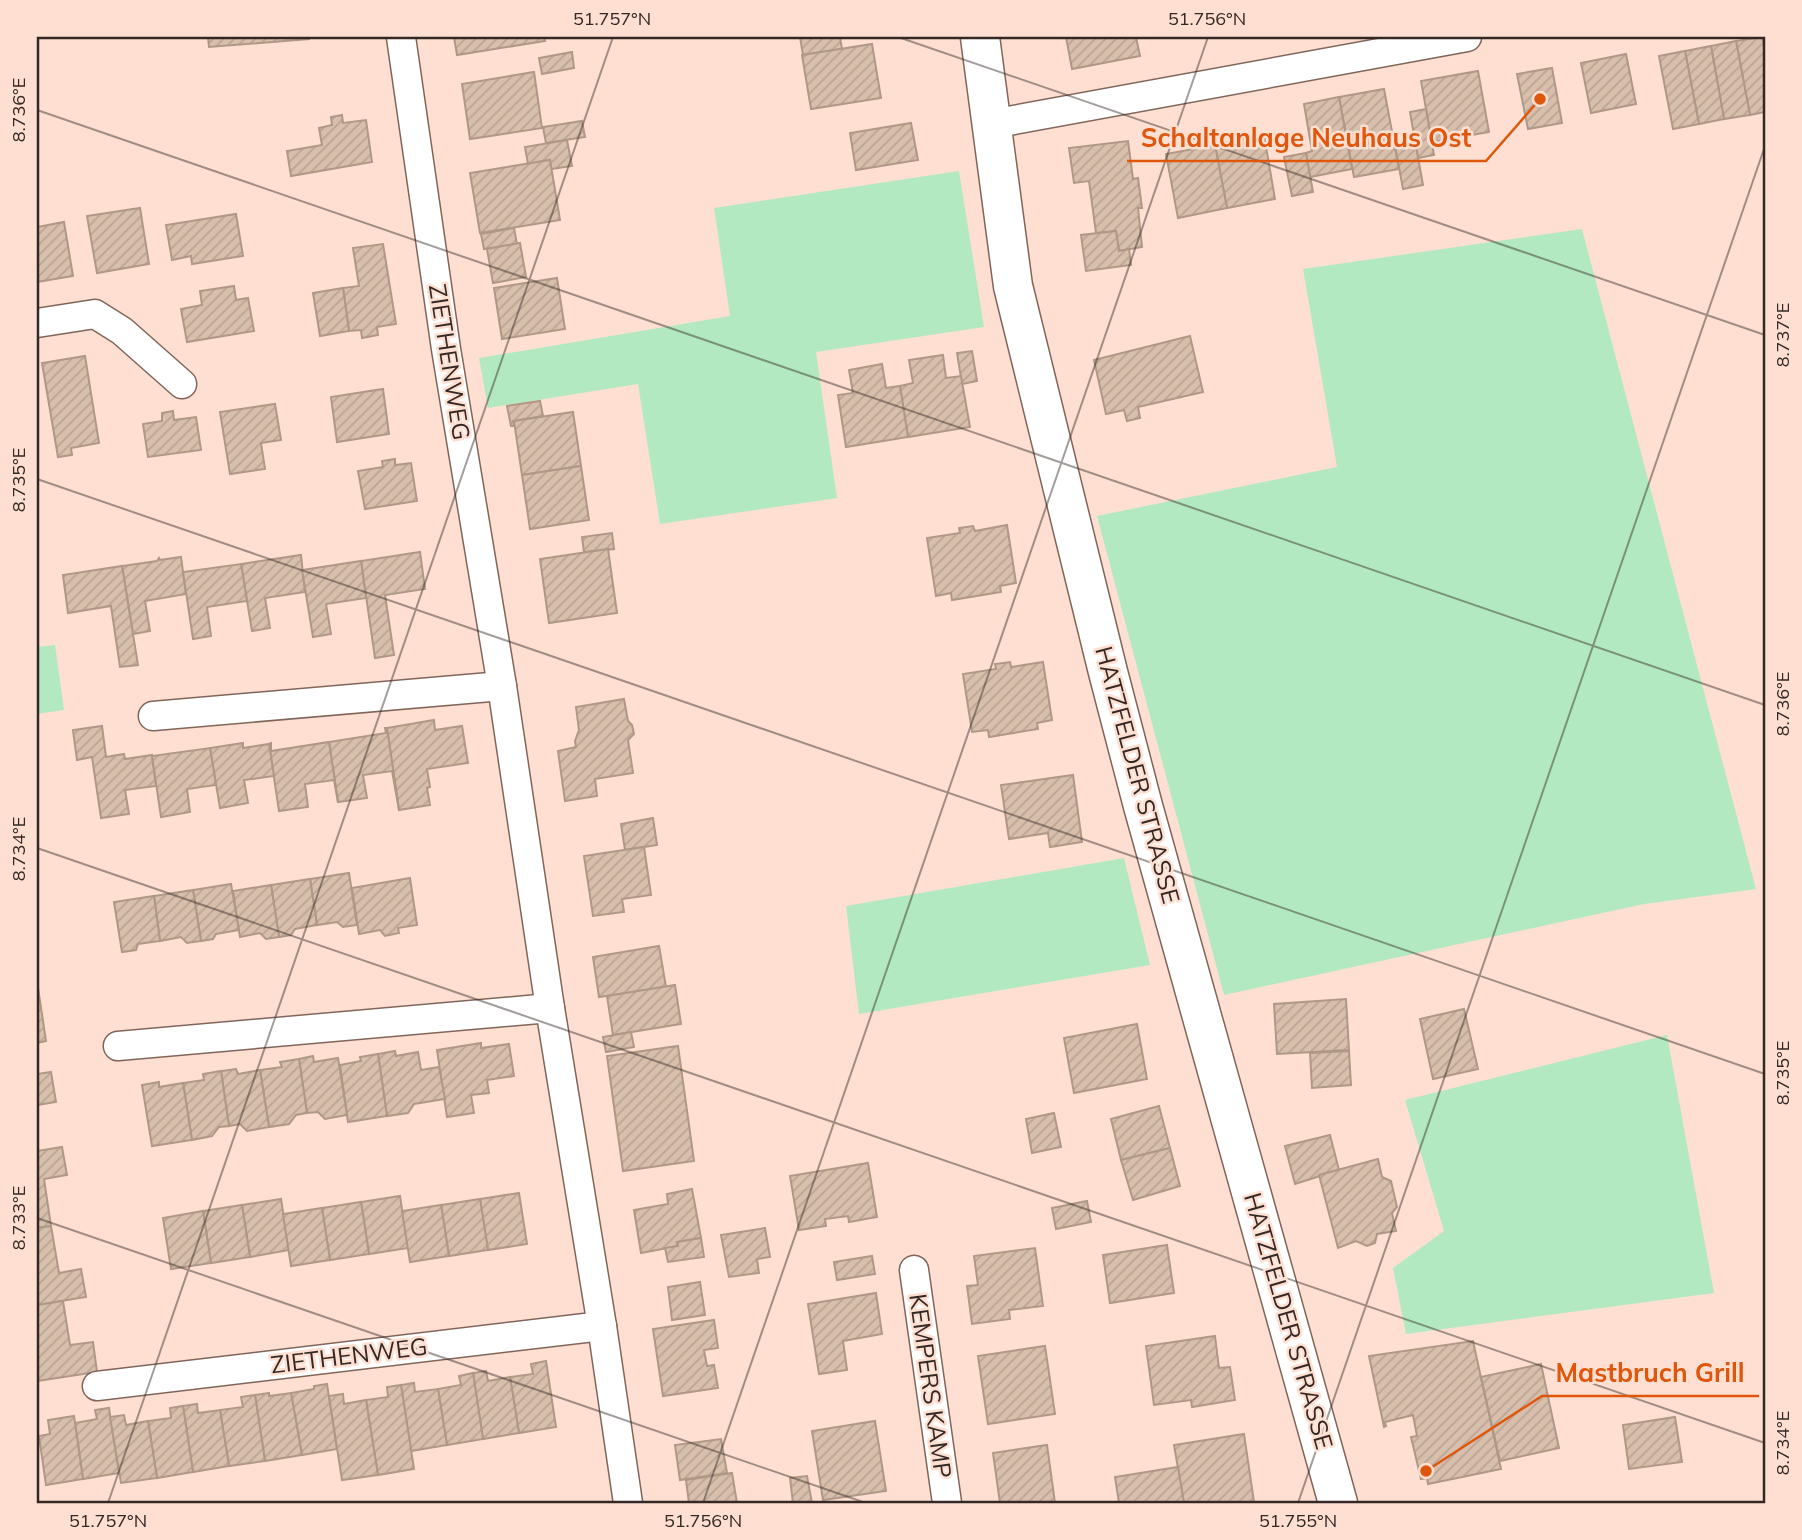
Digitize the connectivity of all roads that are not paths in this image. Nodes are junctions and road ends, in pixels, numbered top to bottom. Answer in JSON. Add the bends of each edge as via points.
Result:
{"nodes":[{"id":1,"x":401,"y":37,"type":"edge"},
{"id":2,"x":980,"y":37,"type":"edge"},
{"id":3,"x":1467,"y":37,"type":"edge"},
{"id":4,"x":1347,"y":48,"type":"edge"},
{"id":5,"x":992,"y":124,"type":"junction"},
{"id":6,"x":37,"y":323,"type":"edge"},
{"id":7,"x":182,"y":384,"type":"dead end"},
{"id":8,"x":502,"y":686,"type":"junction"},
{"id":9,"x":153,"y":716,"type":"dead end"},
{"id":10,"x":550,"y":1008,"type":"junction"},
{"id":11,"x":118,"y":1046,"type":"dead end"},
{"id":12,"x":914,"y":1270,"type":"dead end"},
{"id":13,"x":602,"y":1326,"type":"junction"},
{"id":14,"x":97,"y":1386,"type":"dead end"},
{"id":15,"x":628,"y":1503,"type":"edge"},
{"id":16,"x":947,"y":1503,"type":"edge"},
{"id":17,"x":1338,"y":1503,"type":"edge"}],
"edges":[{"from":1,"to":8,"type":"street","name":"ZIETHENWEG","via":[[446,349]]},
{"from":2,"to":5,"type":"street","name":"HATZFELDER STRASSE"},
{"from":3,"to":4,"type":"street"},
{"from":4,"to":5,"type":"street"},
{"from":5,"to":17,"type":"street","name":"HATZFELDER STRASSE","via":[[1013,286],[1108,673]]},
{"from":6,"to":7,"type":"street","via":[[95,314],[122,331]]},
{"from":8,"to":9,"type":"street"},
{"from":8,"to":10,"type":"street","name":"ZIETHENWEG"},
{"from":10,"to":11,"type":"street"},
{"from":10,"to":13,"type":"street","name":"ZIETHENWEG"},
{"from":12,"to":16,"type":"street","name":"KEMPERS KAMP"},
{"from":13,"to":14,"type":"street","name":"ZIETHENWEG"},
{"from":13,"to":15,"type":"street","name":"ZIETHENWEG"}]}
